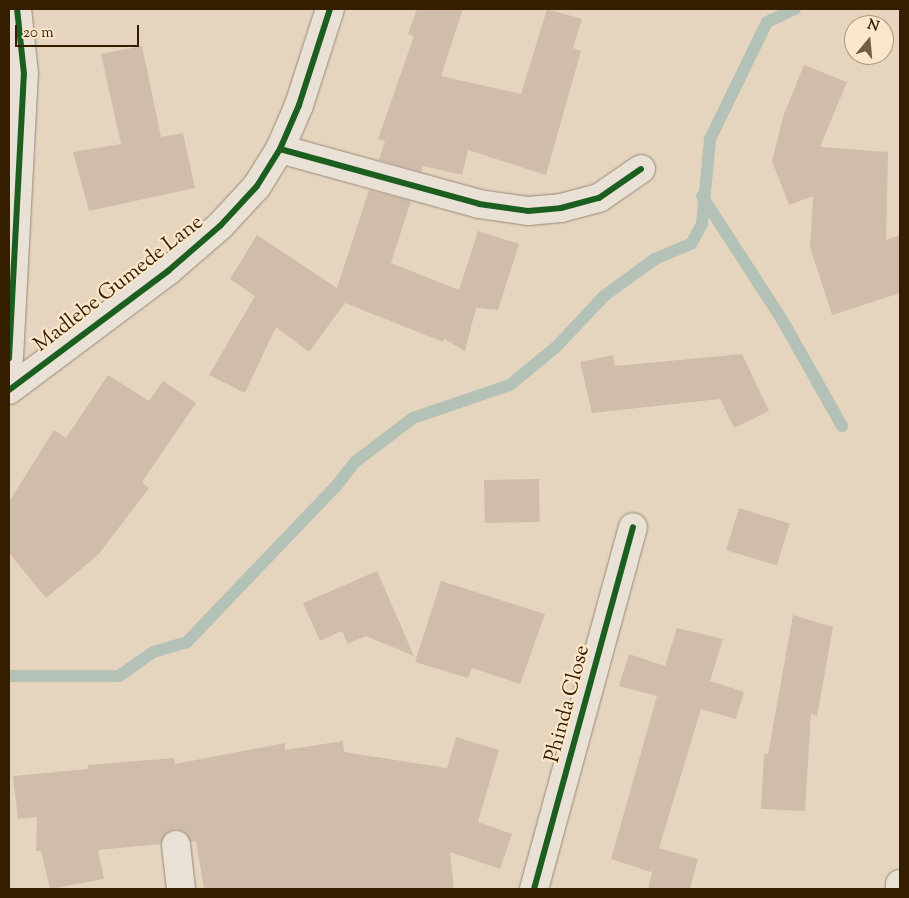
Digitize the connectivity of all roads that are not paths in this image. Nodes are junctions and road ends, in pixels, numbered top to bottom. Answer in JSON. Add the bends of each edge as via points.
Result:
{"nodes":[{"id":1,"x":16,"y":9,"type":"edge"},
{"id":2,"x":330,"y":9,"type":"edge"},
{"id":3,"x":280,"y":149,"type":"junction"},
{"id":4,"x":641,"y":169,"type":"dead end"},
{"id":5,"x":9,"y":358,"type":"edge"},
{"id":6,"x":9,"y":390,"type":"edge"},
{"id":7,"x":633,"y":527,"type":"dead end"},
{"id":8,"x":176,"y":845,"type":"dead end"},
{"id":9,"x":900,"y":884,"type":"edge"},
{"id":10,"x":181,"y":889,"type":"edge"},
{"id":11,"x":534,"y":889,"type":"edge"},
{"id":12,"x":900,"y":889,"type":"edge"}],
"edges":[{"from":1,"to":5,"type":"street","via":[[24,74]]},
{"from":2,"to":3,"type":"street","name":"Madlebe Gumede Lane","via":[[299,104]]},
{"from":3,"to":4,"type":"street","via":[[479,204],[528,210],[562,208],[599,198]]},
{"from":3,"to":6,"type":"street","name":"Madlebe Gumede Lane","via":[[257,186],[220,226],[168,271]]},
{"from":7,"to":11,"type":"street","name":"Phinda Close"},
{"from":8,"to":10,"type":"street"},
{"from":9,"to":12,"type":"street"}]}
